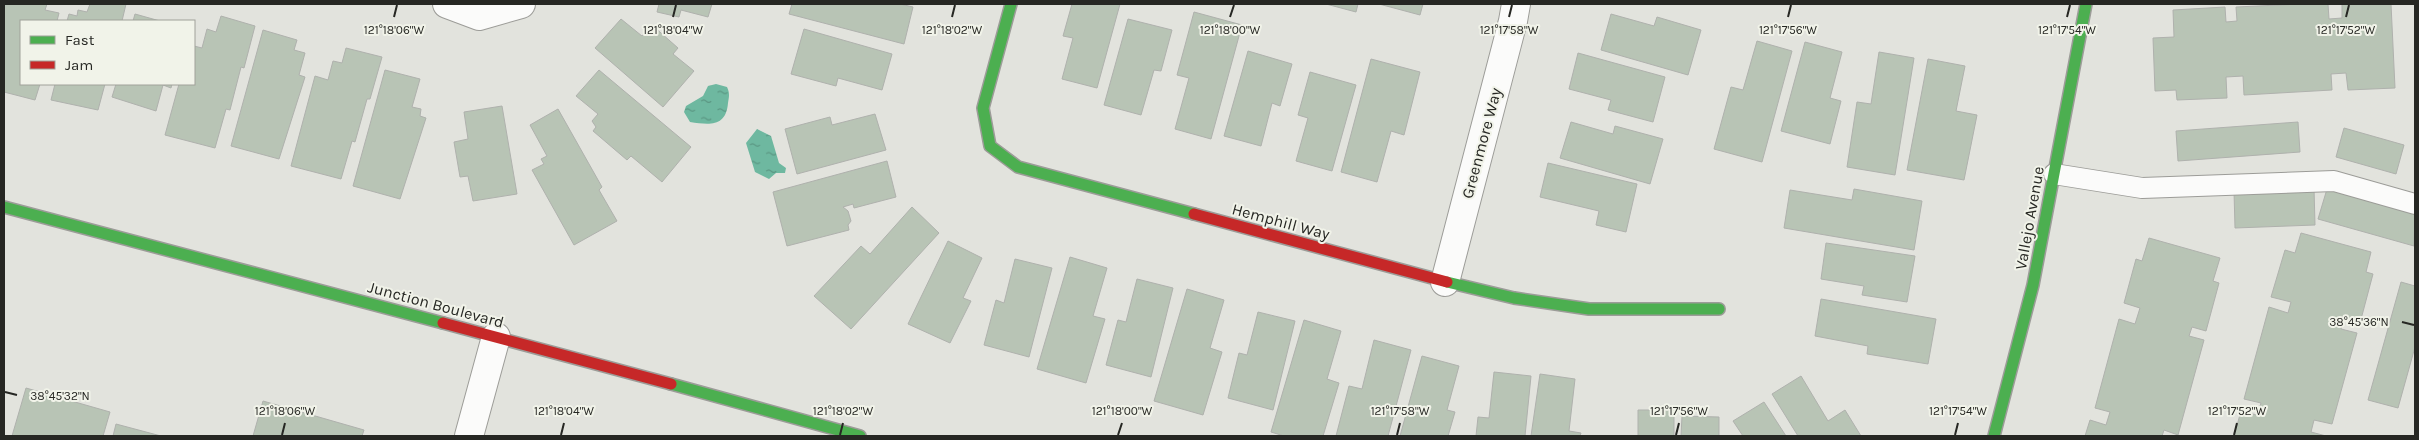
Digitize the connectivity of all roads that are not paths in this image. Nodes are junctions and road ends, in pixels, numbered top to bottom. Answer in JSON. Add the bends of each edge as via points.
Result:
{"nodes":[{"id":1,"x":447,"y":4,"type":"edge"},
{"id":2,"x":522,"y":4,"type":"edge"},
{"id":3,"x":1012,"y":4,"type":"edge"},
{"id":4,"x":1516,"y":4,"type":"edge"},
{"id":5,"x":2083,"y":4,"type":"edge"},
{"id":6,"x":2054,"y":174,"type":"junction"},
{"id":7,"x":2415,"y":204,"type":"edge"},
{"id":8,"x":4,"y":207,"type":"edge"},
{"id":9,"x":1445,"y":282,"type":"junction"},
{"id":10,"x":1719,"y":310,"type":"dead end"},
{"id":11,"x":496,"y":337,"type":"junction"},
{"id":12,"x":469,"y":436,"type":"edge"},
{"id":13,"x":860,"y":436,"type":"edge"},
{"id":14,"x":1994,"y":436,"type":"edge"}],
"edges":[{"from":1,"to":2,"type":"street","via":[[479,16]]},
{"from":3,"to":9,"type":"street","name":"Hemphill Way","via":[[983,108],[990,146],[1018,167]]},
{"from":4,"to":9,"type":"street","name":"Greenmore Way"},
{"from":5,"to":6,"type":"street","name":"Vallejo Avenue"},
{"from":6,"to":7,"type":"lane","via":[[2142,188],[2334,181]]},
{"from":6,"to":14,"type":"street","name":"Vallejo Avenue","via":[[2033,285]]},
{"from":8,"to":11,"type":"street","name":"Junction Boulevard"},
{"from":9,"to":10,"type":"street","name":"Hemphill Way","via":[[1514,298],[1589,309]]},
{"from":11,"to":12,"type":"street"},
{"from":11,"to":13,"type":"street","name":"Junction Boulevard"}]}
